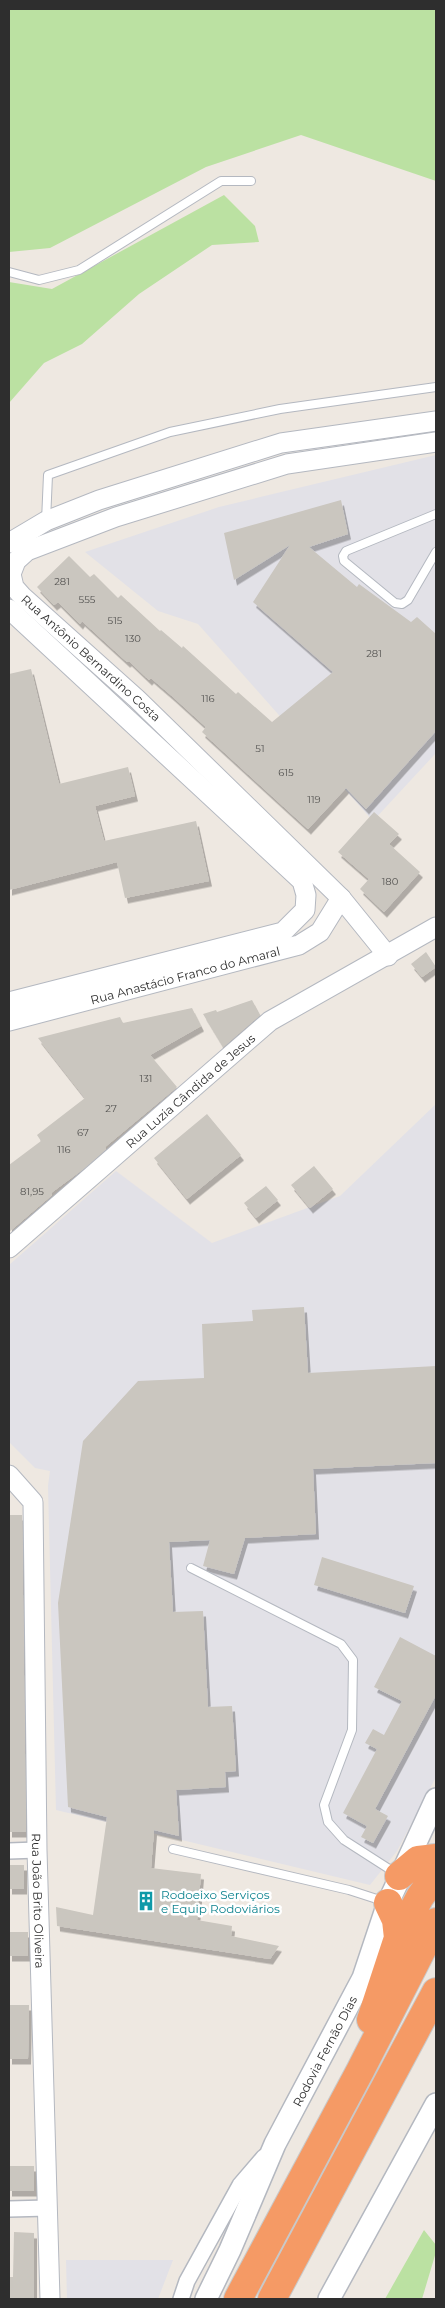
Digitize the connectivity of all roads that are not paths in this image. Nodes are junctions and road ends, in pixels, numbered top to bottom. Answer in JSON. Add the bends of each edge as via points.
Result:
{"nodes":[{"id":1,"x":251,"y":181,"type":"dead end"},
{"id":2,"x":9,"y":272,"type":"edge"},
{"id":3,"x":436,"y":387,"type":"edge"},
{"id":4,"x":436,"y":421,"type":"edge"},
{"id":5,"x":436,"y":442,"type":"edge"},
{"id":6,"x":436,"y":514,"type":"edge"},
{"id":7,"x":46,"y":521,"type":"junction"},
{"id":8,"x":9,"y":543,"type":"edge"},
{"id":9,"x":436,"y":552,"type":"edge"},
{"id":10,"x":9,"y":609,"type":"edge"},
{"id":11,"x":137,"y":699,"type":"junction"},
{"id":12,"x":123,"y":715,"type":"junction"},
{"id":13,"x":302,"y":881,"type":"joint"},
{"id":14,"x":341,"y":898,"type":"junction"},
{"id":15,"x":436,"y":927,"type":"edge"},
{"id":16,"x":388,"y":956,"type":"junction"},
{"id":17,"x":9,"y":1002,"type":"edge"},
{"id":18,"x":9,"y":1021,"type":"edge"},
{"id":19,"x":9,"y":1248,"type":"edge"},
{"id":20,"x":9,"y":1475,"type":"edge"},
{"id":21,"x":191,"y":1568,"type":"dead end"},
{"id":22,"x":436,"y":1800,"type":"edge"},
{"id":23,"x":173,"y":1849,"type":"dead end"},
{"id":24,"x":37,"y":1850,"type":"junction"},
{"id":25,"x":9,"y":1851,"type":"edge"},
{"id":26,"x":436,"y":1858,"type":"edge"},
{"id":27,"x":436,"y":1875,"type":"edge"},
{"id":28,"x":399,"y":1876,"type":"junction"},
{"id":29,"x":388,"y":1903,"type":"junction"},
{"id":30,"x":436,"y":1922,"type":"edge"},
{"id":31,"x":398,"y":1938,"type":"junction"},
{"id":32,"x":436,"y":1992,"type":"edge"},
{"id":33,"x":360,"y":2071,"type":"junction"},
{"id":34,"x":436,"y":2104,"type":"edge"},
{"id":35,"x":275,"y":2144,"type":"junction"},
{"id":36,"x":48,"y":2208,"type":"junction"},
{"id":37,"x":9,"y":2209,"type":"edge"},
{"id":38,"x":50,"y":2299,"type":"edge"},
{"id":39,"x":181,"y":2299,"type":"edge"},
{"id":40,"x":206,"y":2299,"type":"edge"},
{"id":41,"x":238,"y":2299,"type":"edge"},
{"id":42,"x":272,"y":2299,"type":"edge"},
{"id":43,"x":329,"y":2299,"type":"edge"}],
"edges":[{"from":1,"to":2,"type":"lane","via":[[220,180],[79,270],[39,280]]},
{"from":3,"to":7,"type":"lane","via":[[280,409],[170,432],[48,474]]},
{"from":4,"to":7,"type":"street","via":[[281,443],[98,500]]},
{"from":5,"to":11,"type":"street","name":"Rua Antônio Bernardino Costa","via":[[287,464],[116,517],[27,551],[16,561],[10,574],[14,586]]},
{"from":6,"to":9,"type":"lane","via":[[346,551],[343,556],[344,561],[395,603],[402,604],[408,600]]},
{"from":7,"to":8,"type":"street"},
{"from":10,"to":12,"type":"street","name":"Rua Antônio Bernardino Costa"},
{"from":11,"to":12,"type":"street"},
{"from":11,"to":14,"type":"street","name":"Rua Antônio Bernardino Costa"},
{"from":12,"to":13,"type":"street","name":"Rua Antônio Bernardino Costa"},
{"from":13,"to":17,"type":"street","name":"Rua Anastácio Franco do Amaral","via":[[306,895],[305,910],[284,932]]},
{"from":14,"to":16,"type":"street","name":"Rua Antônio Bernardino Costa"},
{"from":14,"to":18,"type":"street","name":"Rua Anastácio Franco do Amaral","via":[[320,932],[300,945]]},
{"from":15,"to":16,"type":"street","name":"Rua Luzia Cândida de Jesus"},
{"from":16,"to":19,"type":"street","name":"Rua Luzia Cândida de Jesus","via":[[270,1021]]},
{"from":20,"to":24,"type":"street","name":"Rua João Brito Oliveira","via":[[33,1502]]},
{"from":21,"to":28,"type":"lane","via":[[341,1644],[353,1660],[352,1730],[324,1805],[328,1822],[344,1840]]},
{"from":22,"to":28,"type":"main road","name":"Rodovia Fernão Dias"},
{"from":23,"to":29,"type":"lane","via":[[349,1890]]},
{"from":24,"to":25,"type":"street"},
{"from":24,"to":36,"type":"street","name":"Rua João Brito Oliveira"},
{"from":26,"to":28,"type":"highway","via":[[418,1860]]},
{"from":27,"to":31,"type":"highway"},
{"from":28,"to":29,"type":"main road","name":"Rodovia Fernão Dias"},
{"from":29,"to":31,"type":"highway","via":[[396,1920]]},
{"from":29,"to":35,"type":"main road","name":"Rodovia Fernão Dias","via":[[364,1978]]},
{"from":30,"to":33,"type":"highway"},
{"from":31,"to":33,"type":"highway","via":[[368,2027]]},
{"from":32,"to":42,"type":"highway"},
{"from":33,"to":41,"type":"highway"},
{"from":34,"to":43,"type":"main road"},
{"from":35,"to":39,"type":"street","via":[[240,2185],[187,2281]]},
{"from":35,"to":40,"type":"main road","name":"Rodovia Fernão Dias"},
{"from":36,"to":37,"type":"street"},
{"from":36,"to":38,"type":"street","name":"Rua João Brito Oliveira"}]}
